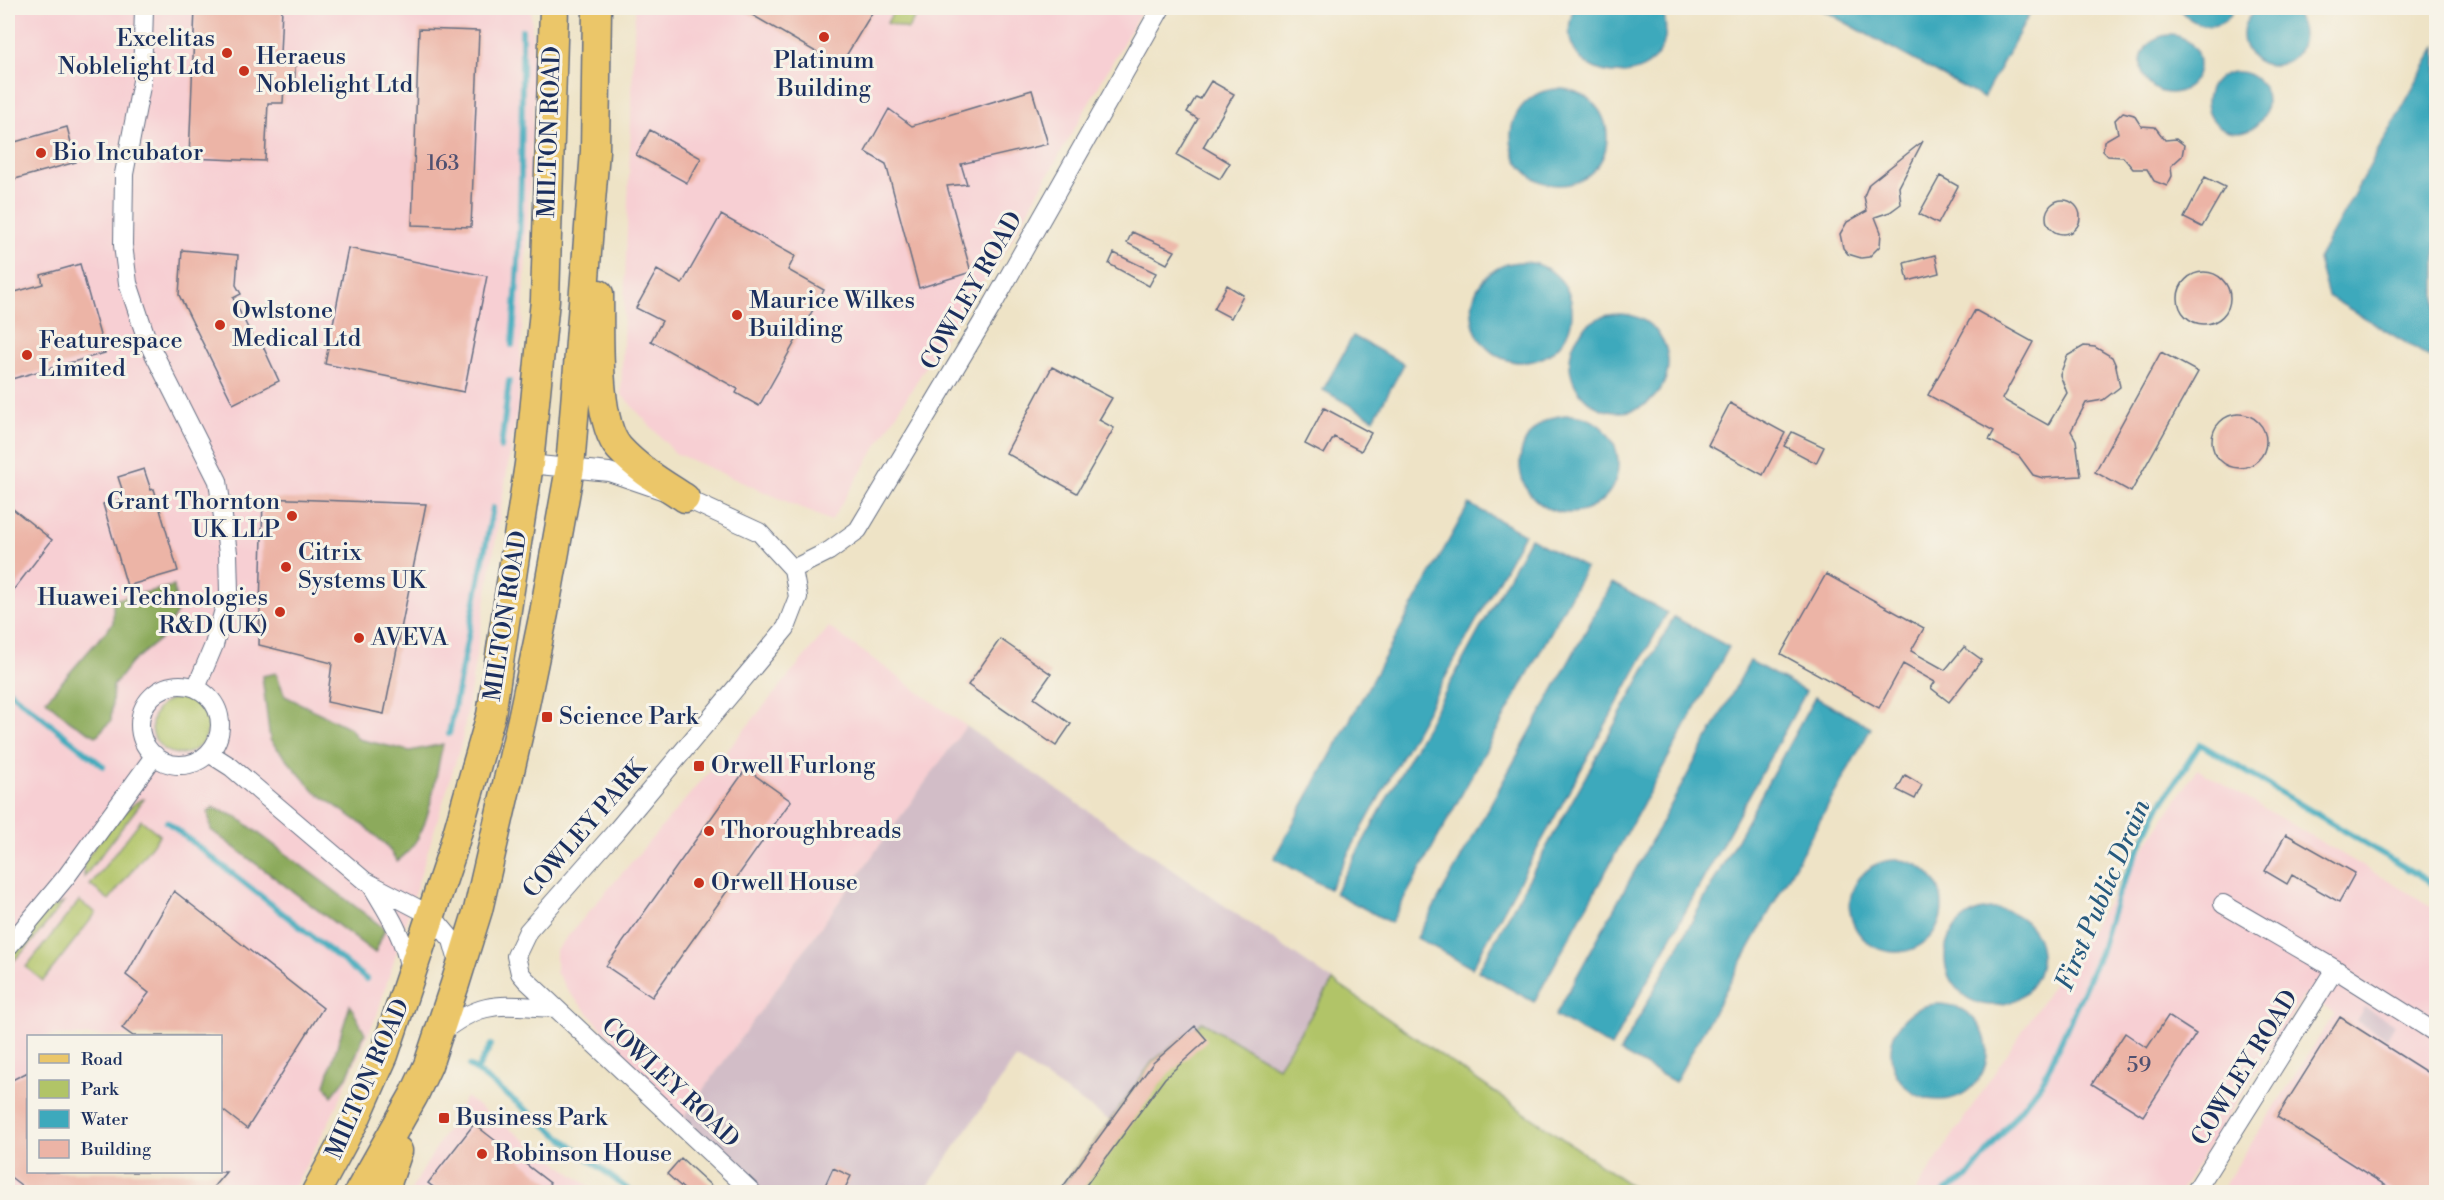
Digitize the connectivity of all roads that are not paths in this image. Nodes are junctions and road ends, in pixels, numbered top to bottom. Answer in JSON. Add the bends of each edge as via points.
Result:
{"nodes":[{"id":1,"x":144,"y":8,"type":"edge"},
{"id":2,"x":554,"y":8,"type":"edge"},
{"id":3,"x":597,"y":8,"type":"edge"},
{"id":4,"x":1161,"y":8,"type":"edge"},
{"id":5,"x":595,"y":151,"type":"junction"},
{"id":6,"x":529,"y":464,"type":"junction"},
{"id":7,"x":570,"y":468,"type":"junction"},
{"id":8,"x":685,"y":498,"type":"junction"},
{"id":9,"x":793,"y":569,"type":"junction"},
{"id":10,"x":196,"y":688,"type":"junction"},
{"id":11,"x":522,"y":719,"type":"junction"},
{"id":12,"x":209,"y":753,"type":"junction"},
{"id":13,"x":154,"y":756,"type":"junction"},
{"id":14,"x":372,"y":886,"type":"junction"},
{"id":15,"x":2223,"y":904,"type":"dead end"},
{"id":16,"x":432,"y":916,"type":"junction"},
{"id":17,"x":8,"y":947,"type":"edge"},
{"id":18,"x":459,"y":965,"type":"junction"},
{"id":19,"x":2335,"y":969,"type":"junction"},
{"id":20,"x":411,"y":980,"type":"junction"},
{"id":21,"x":526,"y":980,"type":"joint"},
{"id":22,"x":555,"y":1008,"type":"junction"},
{"id":23,"x":2436,"y":1033,"type":"edge"},
{"id":24,"x":437,"y":1036,"type":"junction"},
{"id":25,"x":414,"y":1095,"type":"junction"},
{"id":26,"x":321,"y":1190,"type":"edge"},
{"id":27,"x":360,"y":1192,"type":"edge"},
{"id":28,"x":384,"y":1192,"type":"edge"},
{"id":29,"x":752,"y":1192,"type":"edge"},
{"id":30,"x":2195,"y":1192,"type":"edge"}],
"edges":[{"from":1,"to":10,"type":"street","via":[[142,81],[124,174],[123,245],[128,283],[147,340],[218,481],[228,553],[229,592],[214,645]]},
{"from":2,"to":6,"type":"main road","name":"MILTON ROAD","via":[[545,300]]},
{"from":3,"to":5,"type":"main road","name":"MILTON ROAD"},
{"from":4,"to":9,"type":"street","name":"COWLEY ROAD","via":[[992,306],[858,530],[829,551]]},
{"from":5,"to":7,"type":"main road","name":"MILTON ROAD"},
{"from":5,"to":8,"type":"main road","via":[[603,413],[617,446],[646,473]]},
{"from":6,"to":7,"type":"street"},
{"from":6,"to":16,"type":"main road","name":"MILTON ROAD","via":[[491,715]]},
{"from":7,"to":8,"type":"street","via":[[609,472]]},
{"from":7,"to":11,"type":"main road","name":"MILTON ROAD"},
{"from":8,"to":9,"type":"street","via":[[759,532]]},
{"from":9,"to":21,"type":"street","name":"COWLEY PARK","via":[[798,597],[786,628],[528,931],[516,956]]},
{"from":10,"to":12,"type":"street","via":[[211,700],[220,717],[220,730]]},
{"from":10,"to":13,"type":"street","via":[[171,686],[150,699],[143,710],[141,728],[146,746]]},
{"from":11,"to":16,"type":"main road","via":[[493,795],[467,881],[444,912]]},
{"from":11,"to":18,"type":"main road","name":"MILTON ROAD","via":[[478,910]]},
{"from":12,"to":13,"type":"street","via":[[187,764],[170,763]]},
{"from":12,"to":14,"type":"street","via":[[231,767]]},
{"from":13,"to":17,"type":"street","via":[[66,877]]},
{"from":14,"to":16,"type":"street"},
{"from":14,"to":20,"type":"street","via":[[407,952]]},
{"from":15,"to":19,"type":"street"},
{"from":16,"to":18,"type":"street","via":[[452,940]]},
{"from":16,"to":20,"type":"main road","name":"MILTON ROAD"},
{"from":18,"to":24,"type":"main road","name":"MILTON ROAD"},
{"from":19,"to":23,"type":"street"},
{"from":19,"to":30,"type":"street","name":"COWLEY ROAD"},
{"from":20,"to":26,"type":"main road","name":"MILTON ROAD","via":[[384,1055]]},
{"from":21,"to":22,"type":"street","name":"COWLEY ROAD"},
{"from":22,"to":24,"type":"street","via":[[486,1006],[457,1020]]},
{"from":22,"to":29,"type":"street","name":"COWLEY ROAD"},
{"from":24,"to":25,"type":"main road","name":"MILTON ROAD"},
{"from":25,"to":27,"type":"main road","name":"MILTON ROAD"},
{"from":25,"to":28,"type":"main road","via":[[412,1117]]}]}
